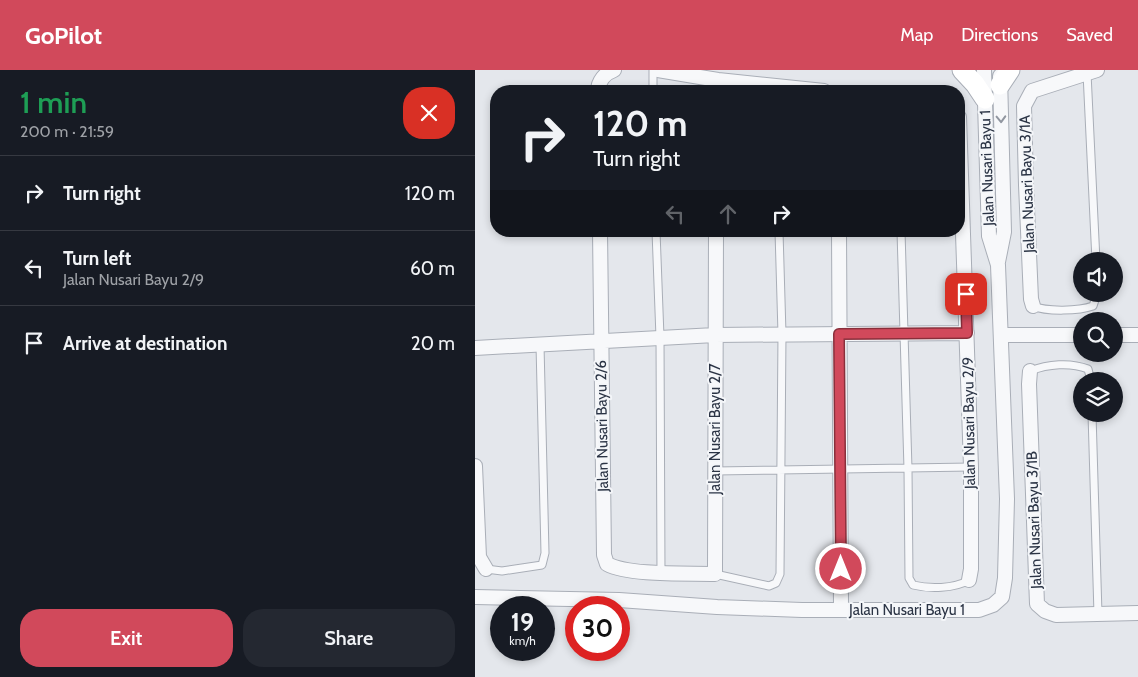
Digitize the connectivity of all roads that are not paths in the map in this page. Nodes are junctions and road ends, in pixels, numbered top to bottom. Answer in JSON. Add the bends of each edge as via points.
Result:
{"nodes":[{"id":1,"x":614,"y":70,"type":"edge"},
{"id":2,"x":653,"y":70,"type":"edge"},
{"id":3,"x":658,"y":70,"type":"edge"},
{"id":4,"x":962,"y":70,"type":"edge"},
{"id":5,"x":984,"y":70,"type":"edge"},
{"id":6,"x":1092,"y":71,"type":"edge"},
{"id":7,"x":1003,"y":75,"type":"edge"},
{"id":8,"x":598,"y":85,"type":"edge"},
{"id":9,"x":653,"y":85,"type":"edge"},
{"id":10,"x":718,"y":85,"type":"edge"},
{"id":11,"x":985,"y":99,"type":"junction"},
{"id":12,"x":600,"y":237,"type":"edge"},
{"id":13,"x":657,"y":237,"type":"edge"},
{"id":14,"x":716,"y":237,"type":"edge"},
{"id":15,"x":779,"y":237,"type":"edge"},
{"id":16,"x":839,"y":237,"type":"edge"},
{"id":17,"x":901,"y":237,"type":"edge"},
{"id":18,"x":963,"y":237,"type":"edge"},
{"id":19,"x":1096,"y":252,"type":"edge"},
{"id":20,"x":998,"y":265,"type":"junction"},
{"id":21,"x":1094,"y":302,"type":"edge"},
{"id":22,"x":1033,"y":306,"type":"joint"},
{"id":23,"x":967,"y":333,"type":"junction"},
{"id":24,"x":782,"y":334,"type":"junction"},
{"id":25,"x":839,"y":334,"type":"junction"},
{"id":26,"x":904,"y":334,"type":"junction"},
{"id":27,"x":1001,"y":334,"type":"junction"},
{"id":28,"x":715,"y":335,"type":"junction"},
{"id":29,"x":1073,"y":335,"type":"edge"},
{"id":30,"x":1123,"y":335,"type":"edge"},
{"id":31,"x":1138,"y":335,"type":"edge"},
{"id":32,"x":660,"y":336,"type":"junction"},
{"id":33,"x":601,"y":341,"type":"junction"},
{"id":34,"x":540,"y":345,"type":"junction"},
{"id":35,"x":475,"y":348,"type":"edge"},
{"id":36,"x":1031,"y":371,"type":"joint"},
{"id":37,"x":1089,"y":372,"type":"edge"},
{"id":38,"x":1092,"y":422,"type":"edge"},
{"id":39,"x":475,"y":466,"type":"edge"},
{"id":40,"x":971,"y":467,"type":"junction"},
{"id":41,"x":908,"y":468,"type":"junction"},
{"id":42,"x":781,"y":469,"type":"junction"},
{"id":43,"x":715,"y":470,"type":"junction"},
{"id":44,"x":840,"y":470,"type":"junction"},
{"id":45,"x":486,"y":570,"type":"joint"},
{"id":46,"x":661,"y":573,"type":"junction"},
{"id":47,"x":715,"y":574,"type":"junction"},
{"id":48,"x":969,"y":580,"type":"joint"},
{"id":49,"x":475,"y":598,"type":"edge"},
{"id":50,"x":841,"y":609,"type":"junction"},
{"id":51,"x":1138,"y":613,"type":"edge"},
{"id":52,"x":1098,"y":614,"type":"junction"}],
"edges":[{"from":1,"to":8,"type":"street","via":[[607,72]]},
{"from":2,"to":9,"type":"lane"},
{"from":3,"to":10,"type":"street"},
{"from":4,"to":11,"type":"main road"},
{"from":5,"to":11,"type":"street","name":"Jalan Nusari Bayu 1"},
{"from":6,"to":19,"type":"lane"},
{"from":6,"to":22,"type":"street","name":"Jalan Nusari Bayu 3/1A","via":[[1032,92],[1025,106],[1026,194]]},
{"from":7,"to":20,"type":"street","name":"Jalan Nusari Bayu 1","one_way":true,"via":[[1004,232]]},
{"from":11,"to":20,"type":"street","name":"Jalan Nusari Bayu 1","via":[[989,236]]},
{"from":12,"to":33,"type":"street","name":"Jalan Nusari Bayu 2/6"},
{"from":13,"to":32,"type":"lane"},
{"from":14,"to":28,"type":"street","name":"Jalan Nusari Bayu 2/7"},
{"from":15,"to":24,"type":"lane"},
{"from":16,"to":25,"type":"street"},
{"from":17,"to":26,"type":"lane"},
{"from":18,"to":23,"type":"street","name":"Jalan Nusari Bayu 2/9"},
{"from":20,"to":27,"type":"street","name":"Jalan Nusari Bayu 1"},
{"from":21,"to":22,"type":"lane","via":[[1085,309],[1040,309]]},
{"from":23,"to":26,"type":"street"},
{"from":23,"to":40,"type":"street","name":"Jalan Nusari Bayu 2/9"},
{"from":24,"to":25,"type":"street"},
{"from":24,"to":28,"type":"street"},
{"from":24,"to":42,"type":"lane"},
{"from":25,"to":26,"type":"street"},
{"from":25,"to":44,"type":"street"},
{"from":26,"to":41,"type":"lane"},
{"from":27,"to":29,"type":"street"},
{"from":27,"to":50,"type":"street","name":"Jalan Nusari Bayu 1","via":[[1007,499],[1002,597],[993,605],[979,610]]},
{"from":28,"to":32,"type":"street"},
{"from":28,"to":43,"type":"street","name":"Jalan Nusari Bayu 2/7"},
{"from":30,"to":31,"type":"street"},
{"from":32,"to":33,"type":"street"},
{"from":32,"to":46,"type":"lane"},
{"from":33,"to":34,"type":"street"},
{"from":33,"to":46,"type":"street","name":"Jalan Nusari Bayu 2/6","via":[[604,555],[607,564],[615,569]]},
{"from":34,"to":35,"type":"street"},
{"from":34,"to":45,"type":"lane","via":[[545,553],[542,565]]},
{"from":36,"to":37,"type":"lane","via":[[1042,366],[1077,364]]},
{"from":36,"to":52,"type":"street","name":"Jalan Nusari Bayu 3/1B","via":[[1037,604],[1056,615]]},
{"from":38,"to":52,"type":"lane"},
{"from":39,"to":45,"type":"street","via":[[479,557]]},
{"from":40,"to":41,"type":"lane"},
{"from":40,"to":48,"type":"street","name":"Jalan Nusari Bayu 2/9"},
{"from":41,"to":44,"type":"lane"},
{"from":41,"to":48,"type":"lane","via":[[909,578],[913,585],[921,587],[960,586]]},
{"from":42,"to":43,"type":"lane"},
{"from":42,"to":44,"type":"lane"},
{"from":42,"to":47,"type":"lane","via":[[780,574],[777,583],[769,586]]},
{"from":43,"to":47,"type":"street","name":"Jalan Nusari Bayu 2/7"},
{"from":44,"to":50,"type":"street"},
{"from":46,"to":47,"type":"street"},
{"from":49,"to":50,"type":"street","name":"Jalan Nusari Bayu 1","via":[[619,600],[753,609]]},
{"from":51,"to":52,"type":"street"}]}
